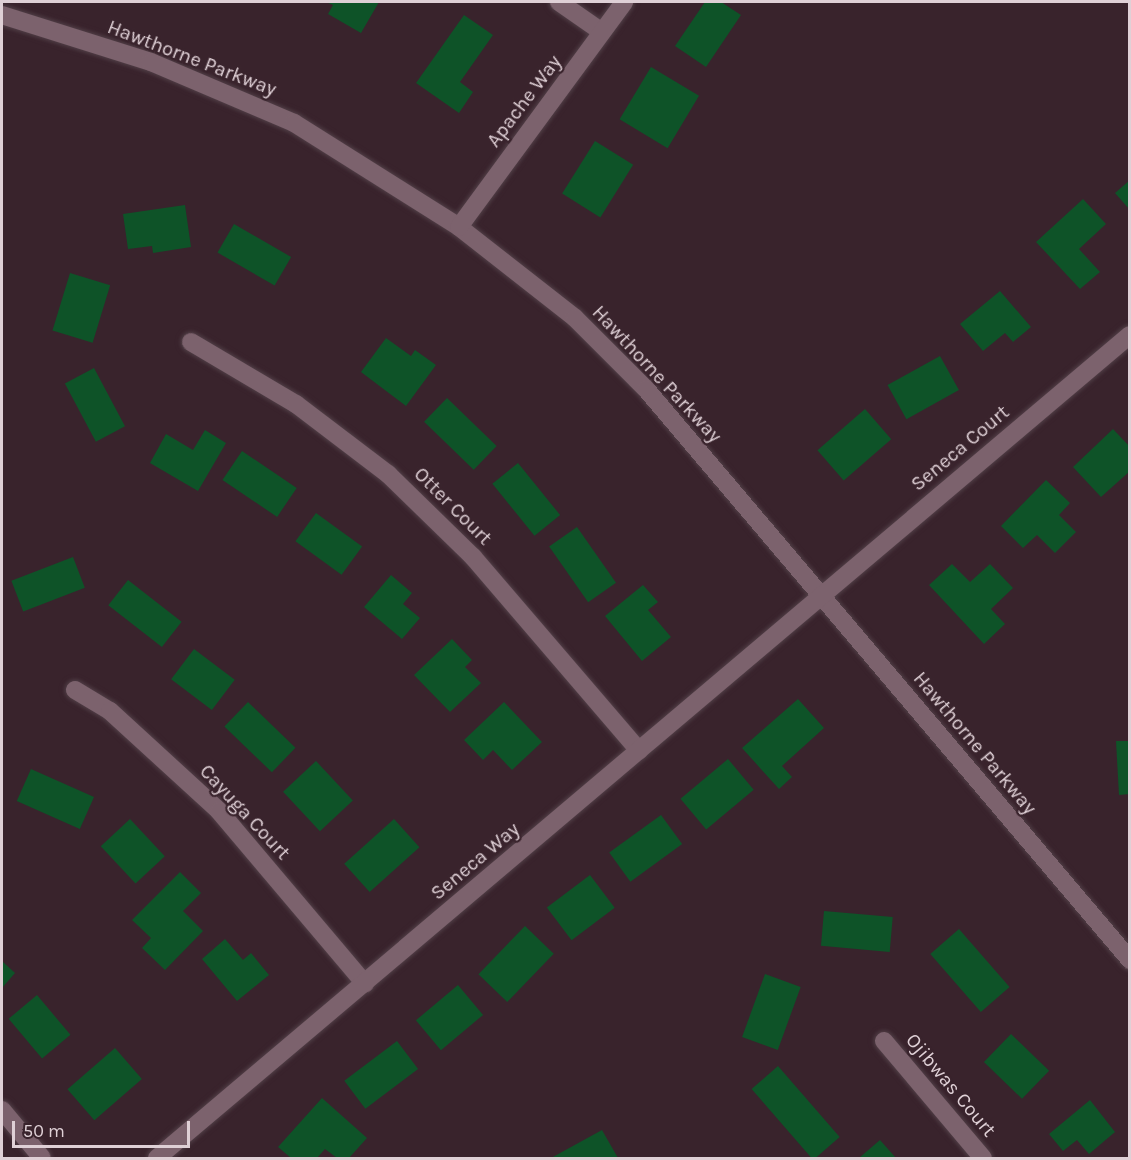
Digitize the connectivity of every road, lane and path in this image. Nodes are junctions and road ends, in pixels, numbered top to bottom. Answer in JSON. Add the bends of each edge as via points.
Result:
{"nodes":[{"id":1,"x":559,"y":2,"type":"edge"},
{"id":2,"x":624,"y":2,"type":"edge"},
{"id":3,"x":2,"y":15,"type":"edge"},
{"id":4,"x":602,"y":32,"type":"junction"},
{"id":5,"x":459,"y":227,"type":"junction"},
{"id":6,"x":1130,"y":335,"type":"edge"},
{"id":7,"x":191,"y":342,"type":"dead end"},
{"id":8,"x":821,"y":597,"type":"junction"},
{"id":9,"x":75,"y":690,"type":"dead end"},
{"id":10,"x":639,"y":751,"type":"junction"},
{"id":11,"x":1130,"y":960,"type":"edge"},
{"id":12,"x":365,"y":984,"type":"junction"},
{"id":13,"x":884,"y":1041,"type":"dead end"},
{"id":14,"x":2,"y":1110,"type":"edge"},
{"id":15,"x":42,"y":1158,"type":"edge"},
{"id":16,"x":157,"y":1158,"type":"edge"},
{"id":17,"x":983,"y":1158,"type":"edge"}],
"edges":[{"from":1,"to":4,"type":"street"},
{"from":2,"to":4,"type":"street","name":"Apache Way"},
{"from":3,"to":5,"type":"street","name":"Hawthorne Parkway","via":[[225,90],[363,163]]},
{"from":4,"to":5,"type":"street","name":"Apache Way"},
{"from":5,"to":8,"type":"street","name":"Hawthorne Parkway","via":[[575,318],[646,389]]},
{"from":6,"to":8,"type":"street","name":"Seneca Court"},
{"from":7,"to":10,"type":"street","name":"Otter Court","via":[[296,405],[388,474],[473,558]]},
{"from":8,"to":10,"type":"street","name":"Seneca Way"},
{"from":8,"to":11,"type":"street","name":"Hawthorne Parkway"},
{"from":9,"to":12,"type":"street","name":"Cayuga Court","via":[[110,711],[219,811]]},
{"from":10,"to":12,"type":"street","name":"Seneca Way"},
{"from":12,"to":16,"type":"street","name":"Seneca Way"},
{"from":13,"to":17,"type":"street","name":"Ojibwas Court"},
{"from":14,"to":15,"type":"street"}]}
